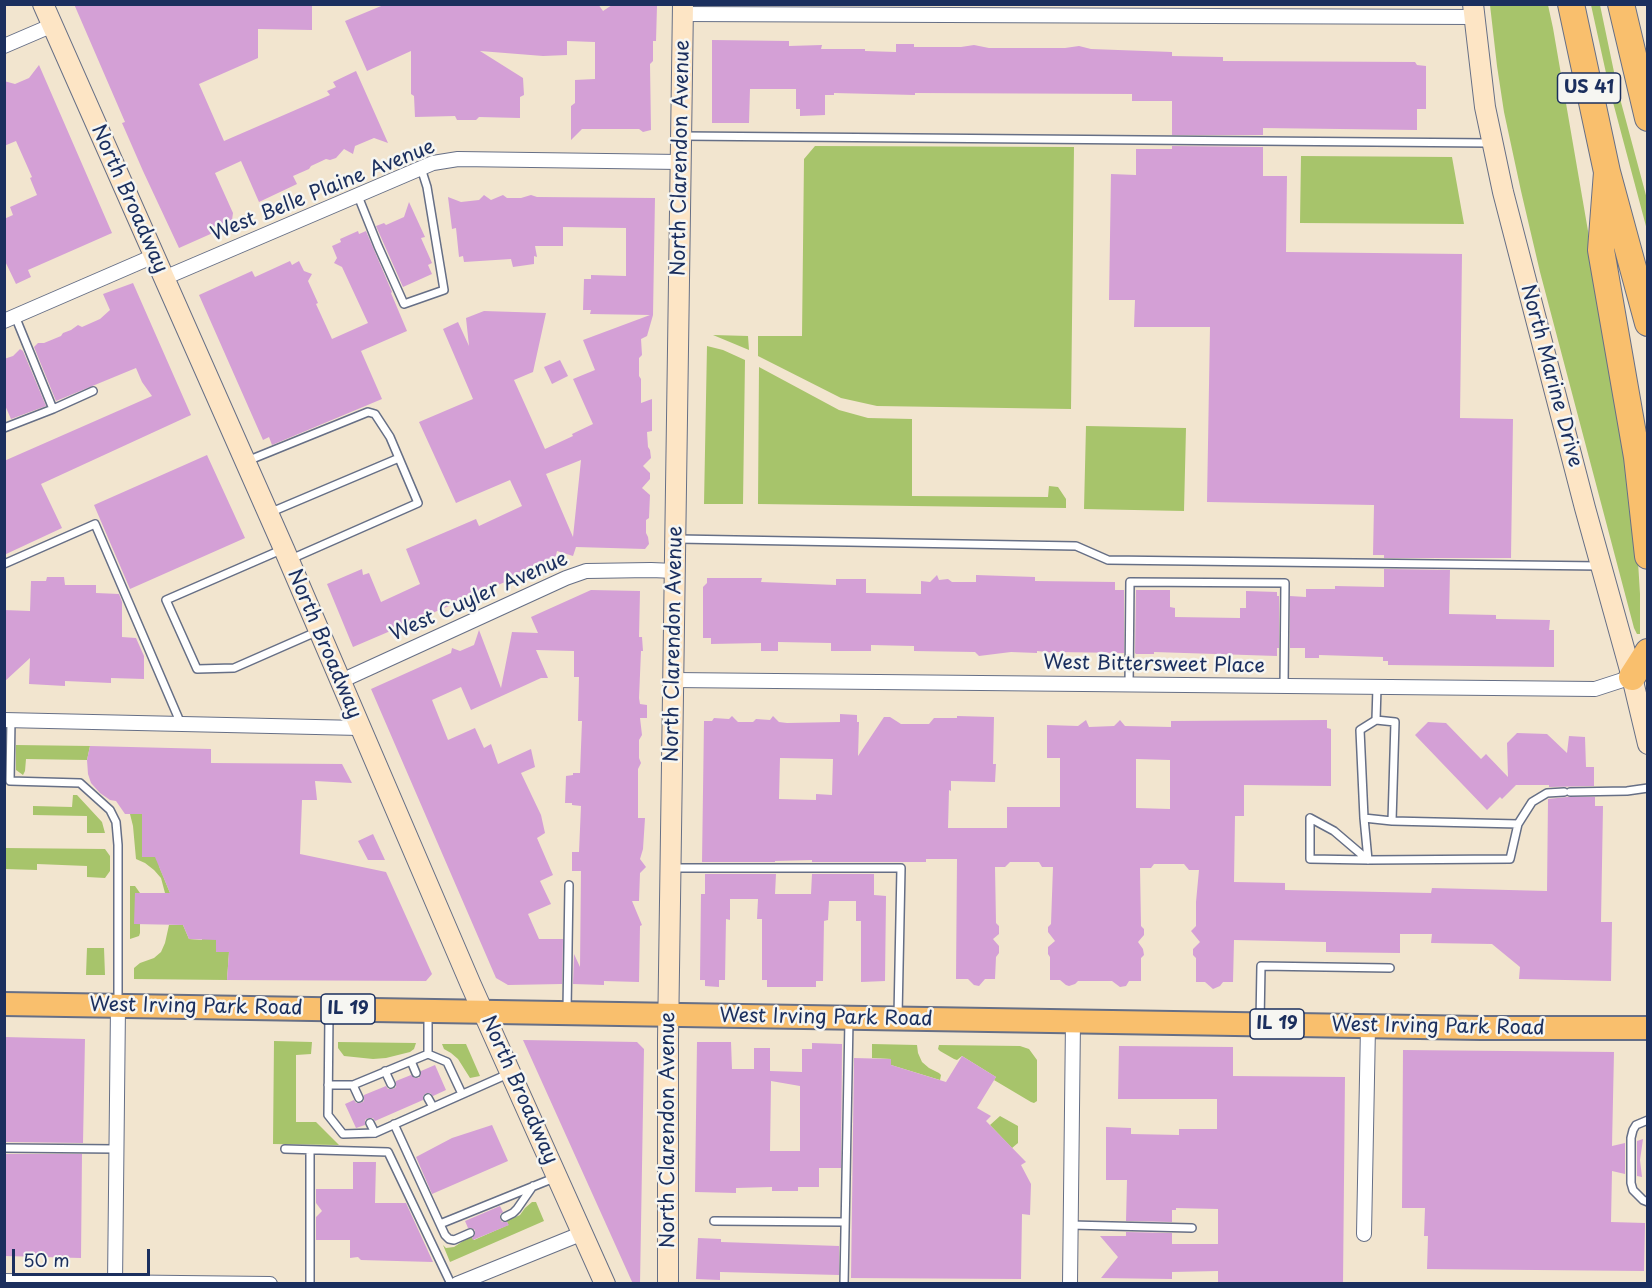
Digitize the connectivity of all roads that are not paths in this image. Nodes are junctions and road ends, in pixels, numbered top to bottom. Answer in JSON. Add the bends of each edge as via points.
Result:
{"nodes":[{"id":1,"x":43,"y":4,"type":"edge"},
{"id":2,"x":1571,"y":4,"type":"edge"},
{"id":3,"x":1621,"y":4,"type":"edge"},
{"id":4,"x":683,"y":9,"type":"edge"},
{"id":5,"x":1473,"y":10,"type":"edge"},
{"id":6,"x":53,"y":25,"type":"junction"},
{"id":7,"x":4,"y":46,"type":"edge"},
{"id":8,"x":1647,"y":118,"type":"edge"},
{"id":9,"x":681,"y":136,"type":"junction"},
{"id":10,"x":1493,"y":142,"type":"junction"},
{"id":11,"x":681,"y":162,"type":"junction"},
{"id":12,"x":421,"y":168,"type":"junction"},
{"id":13,"x":1606,"y":172,"type":"junction"},
{"id":14,"x":358,"y":196,"type":"junction"},
{"id":15,"x":154,"y":256,"type":"junction"},
{"id":16,"x":164,"y":278,"type":"junction"},
{"id":17,"x":10,"y":318,"type":"edge"},
{"id":18,"x":1647,"y":323,"type":"edge"},
{"id":19,"x":93,"y":391,"type":"dead end"},
{"id":20,"x":53,"y":409,"type":"junction"},
{"id":21,"x":4,"y":428,"type":"edge"},
{"id":22,"x":399,"y":458,"type":"junction"},
{"id":23,"x":245,"y":462,"type":"junction"},
{"id":24,"x":268,"y":513,"type":"junction"},
{"id":25,"x":675,"y":539,"type":"junction"},
{"id":26,"x":286,"y":555,"type":"junction"},
{"id":27,"x":1647,"y":556,"type":"edge"},
{"id":28,"x":4,"y":564,"type":"edge"},
{"id":29,"x":1601,"y":566,"type":"junction"},
{"id":30,"x":675,"y":572,"type":"junction"},
{"id":31,"x":319,"y":631,"type":"junction"},
{"id":32,"x":1647,"y":652,"type":"edge"},
{"id":33,"x":1632,"y":677,"type":"junction"},
{"id":34,"x":673,"y":680,"type":"junction"},
{"id":35,"x":340,"y":681,"type":"junction"},
{"id":36,"x":1129,"y":685,"type":"junction"},
{"id":37,"x":1284,"y":686,"type":"junction"},
{"id":38,"x":1377,"y":687,"type":"junction"},
{"id":39,"x":8,"y":720,"type":"edge"},
{"id":40,"x":1376,"y":720,"type":"junction"},
{"id":41,"x":181,"y":724,"type":"junction"},
{"id":42,"x":360,"y":728,"type":"junction"},
{"id":43,"x":1647,"y":744,"type":"edge"},
{"id":44,"x":1647,"y":788,"type":"edge"},
{"id":45,"x":1364,"y":818,"type":"junction"},
{"id":46,"x":1392,"y":821,"type":"junction"},
{"id":47,"x":1518,"y":824,"type":"junction"},
{"id":48,"x":1368,"y":860,"type":"junction"},
{"id":49,"x":671,"y":868,"type":"junction"},
{"id":50,"x":569,"y":885,"type":"dead end"},
{"id":51,"x":1390,"y":968,"type":"dead end"},
{"id":52,"x":4,"y":1004,"type":"edge"},
{"id":53,"x":118,"y":1006,"type":"junction"},
{"id":54,"x":329,"y":1009,"type":"junction"},
{"id":55,"x":428,"y":1010,"type":"junction"},
{"id":56,"x":483,"y":1011,"type":"junction"},
{"id":57,"x":567,"y":1013,"type":"junction"},
{"id":58,"x":669,"y":1015,"type":"junction"},
{"id":59,"x":849,"y":1018,"type":"junction"},
{"id":60,"x":897,"y":1019,"type":"junction"},
{"id":61,"x":1073,"y":1021,"type":"junction"},
{"id":62,"x":1260,"y":1024,"type":"junction"},
{"id":63,"x":1368,"y":1026,"type":"junction"},
{"id":64,"x":1647,"y":1028,"type":"edge"},
{"id":65,"x":428,"y":1054,"type":"junction"},
{"id":66,"x":411,"y":1061,"type":"junction"},
{"id":67,"x":385,"y":1071,"type":"junction"},
{"id":68,"x":416,"y":1073,"type":"dead end"},
{"id":69,"x":511,"y":1073,"type":"junction"},
{"id":70,"x":391,"y":1084,"type":"dead end"},
{"id":71,"x":328,"y":1085,"type":"junction"},
{"id":72,"x":353,"y":1085,"type":"junction"},
{"id":73,"x":462,"y":1094,"type":"junction"},
{"id":74,"x":359,"y":1098,"type":"dead end"},
{"id":75,"x":428,"y":1098,"type":"dead end"},
{"id":76,"x":433,"y":1107,"type":"junction"},
{"id":77,"x":403,"y":1109,"type":"dead end"},
{"id":78,"x":408,"y":1118,"type":"junction"},
{"id":79,"x":1647,"y":1120,"type":"edge"},
{"id":80,"x":370,"y":1123,"type":"dead end"},
{"id":81,"x":394,"y":1124,"type":"junction"},
{"id":82,"x":375,"y":1133,"type":"junction"},
{"id":83,"x":4,"y":1148,"type":"edge"},
{"id":84,"x":116,"y":1149,"type":"junction"},
{"id":85,"x":285,"y":1149,"type":"dead end"},
{"id":86,"x":310,"y":1150,"type":"junction"},
{"id":87,"x":558,"y":1176,"type":"junction"},
{"id":88,"x":533,"y":1186,"type":"junction"},
{"id":89,"x":1647,"y":1202,"type":"edge"},
{"id":90,"x":505,"y":1217,"type":"dead end"},
{"id":91,"x":714,"y":1221,"type":"dead end"},
{"id":92,"x":845,"y":1222,"type":"junction"},
{"id":93,"x":440,"y":1224,"type":"junction"},
{"id":94,"x":1071,"y":1225,"type":"junction"},
{"id":95,"x":1192,"y":1228,"type":"dead end"},
{"id":96,"x":470,"y":1233,"type":"dead end"},
{"id":97,"x":583,"y":1233,"type":"junction"},
{"id":98,"x":1365,"y":1234,"type":"dead end"},
{"id":99,"x":4,"y":1281,"type":"edge"},
{"id":100,"x":115,"y":1283,"type":"edge"},
{"id":101,"x":270,"y":1284,"type":"edge"},
{"id":102,"x":310,"y":1284,"type":"edge"},
{"id":103,"x":451,"y":1284,"type":"edge"},
{"id":104,"x":457,"y":1284,"type":"edge"},
{"id":105,"x":605,"y":1284,"type":"edge"},
{"id":106,"x":668,"y":1284,"type":"edge"},
{"id":107,"x":844,"y":1284,"type":"edge"},
{"id":108,"x":1070,"y":1284,"type":"edge"}],
"edges":[{"from":1,"to":6,"type":"street","name":"North Broadway"},
{"from":2,"to":13,"type":"highway","number":"US 41"},
{"from":3,"to":8,"type":"highway","number":"US 41"},
{"from":4,"to":5,"type":"street"},
{"from":4,"to":9,"type":"street","name":"North Clarendon Avenue"},
{"from":5,"to":10,"type":"street","name":"North Marine Drive"},
{"from":6,"to":7,"type":"street"},
{"from":6,"to":15,"type":"street","name":"North Broadway"},
{"from":9,"to":10,"type":"lane"},
{"from":9,"to":11,"type":"street","name":"North Clarendon Avenue"},
{"from":10,"to":29,"type":"street","name":"North Marine Drive"},
{"from":11,"to":12,"type":"street","name":"West Belle Plaine Avenue","via":[[458,159]]},
{"from":11,"to":25,"type":"street","name":"North Clarendon Avenue"},
{"from":12,"to":14,"type":"street","name":"West Belle Plaine Avenue"},
{"from":12,"to":14,"type":"lane","via":[[444,290],[404,304]]},
{"from":13,"to":18,"type":"highway","number":"US 41"},
{"from":13,"to":27,"type":"highway","via":[[1601,250],[1636,457]]},
{"from":14,"to":16,"type":"street","name":"West Belle Plaine Avenue"},
{"from":15,"to":16,"type":"street","name":"North Broadway"},
{"from":15,"to":17,"type":"street"},
{"from":16,"to":23,"type":"street","name":"North Broadway"},
{"from":17,"to":20,"type":"lane"},
{"from":19,"to":20,"type":"lane"},
{"from":20,"to":21,"type":"lane"},
{"from":22,"to":23,"type":"lane","via":[[375,414],[368,412]]},
{"from":22,"to":24,"type":"lane"},
{"from":22,"to":26,"type":"lane","via":[[418,502]]},
{"from":23,"to":24,"type":"street","name":"North Broadway"},
{"from":24,"to":26,"type":"street","name":"North Broadway"},
{"from":25,"to":29,"type":"lane","via":[[1076,546],[1108,560]]},
{"from":25,"to":30,"type":"street","name":"North Clarendon Avenue"},
{"from":26,"to":31,"type":"street","name":"North Broadway"},
{"from":26,"to":31,"type":"lane","via":[[166,600],[197,669],[234,668]]},
{"from":28,"to":41,"type":"lane","via":[[95,524]]},
{"from":29,"to":33,"type":"street","name":"North Marine Drive"},
{"from":30,"to":34,"type":"street","name":"North Clarendon Avenue"},
{"from":30,"to":35,"type":"street","name":"West Cuyler Avenue","via":[[586,571]]},
{"from":31,"to":35,"type":"street","name":"North Broadway"},
{"from":32,"to":33,"type":"highway"},
{"from":33,"to":38,"type":"street","name":"West Bittersweet Place","via":[[1595,690]]},
{"from":33,"to":43,"type":"street","name":"North Marine Drive"},
{"from":34,"to":36,"type":"street","name":"West Bittersweet Place"},
{"from":34,"to":49,"type":"street","name":"North Clarendon Avenue"},
{"from":35,"to":42,"type":"street","name":"North Broadway"},
{"from":36,"to":37,"type":"street","name":"West Bittersweet Place"},
{"from":36,"to":37,"type":"lane","via":[[1130,582],[1166,582],[1285,583]]},
{"from":37,"to":38,"type":"street","name":"West Bittersweet Place"},
{"from":38,"to":40,"type":"lane"},
{"from":39,"to":41,"type":"street"},
{"from":39,"to":53,"type":"lane","via":[[10,781],[80,783],[110,810],[116,822]]},
{"from":40,"to":45,"type":"lane","via":[[1360,730]]},
{"from":40,"to":46,"type":"lane","via":[[1395,722]]},
{"from":41,"to":42,"type":"street"},
{"from":42,"to":56,"type":"street","name":"North Broadway"},
{"from":44,"to":47,"type":"lane","via":[[1547,793],[1533,802]]},
{"from":45,"to":46,"type":"lane"},
{"from":45,"to":48,"type":"lane"},
{"from":46,"to":47,"type":"lane"},
{"from":47,"to":48,"type":"lane","via":[[1510,859]]},
{"from":48,"to":48,"type":"lane","via":[[1334,831],[1310,818],[1310,859]]},
{"from":49,"to":58,"type":"street","name":"North Clarendon Avenue"},
{"from":49,"to":60,"type":"lane","via":[[901,868]]},
{"from":50,"to":57,"type":"lane"},
{"from":51,"to":62,"type":"lane","via":[[1261,966]]},
{"from":52,"to":53,"type":"main road","name":"West Irving Park Road","number":"IL 19"},
{"from":53,"to":54,"type":"main road","name":"West Irving Park Road","number":"IL 19"},
{"from":53,"to":84,"type":"street"},
{"from":54,"to":55,"type":"main road","name":"West Irving Park Road","number":"IL 19"},
{"from":54,"to":71,"type":"lane"},
{"from":55,"to":56,"type":"main road","name":"West Irving Park Road","number":"IL 19"},
{"from":55,"to":65,"type":"lane"},
{"from":56,"to":57,"type":"main road","name":"West Irving Park Road","number":"IL 19"},
{"from":56,"to":69,"type":"street","name":"North Broadway"},
{"from":57,"to":58,"type":"main road","name":"West Irving Park Road","number":"IL 19"},
{"from":58,"to":59,"type":"main road","name":"West Irving Park Road","number":"IL 19"},
{"from":58,"to":106,"type":"street","name":"North Clarendon Avenue"},
{"from":59,"to":60,"type":"main road","name":"West Irving Park Road","number":"IL 19"},
{"from":59,"to":92,"type":"lane"},
{"from":60,"to":61,"type":"main road","name":"West Irving Park Road","number":"IL 19"},
{"from":61,"to":62,"type":"main road","name":"West Irving Park Road","number":"IL 19"},
{"from":61,"to":94,"type":"street"},
{"from":62,"to":63,"type":"main road","name":"West Irving Park Road","number":"IL 19"},
{"from":63,"to":64,"type":"main road","name":"West Irving Park Road","number":"IL 19"},
{"from":63,"to":98,"type":"street"},
{"from":65,"to":66,"type":"lane"},
{"from":65,"to":73,"type":"lane","via":[[447,1062]]},
{"from":66,"to":67,"type":"lane"},
{"from":66,"to":68,"type":"lane"},
{"from":67,"to":70,"type":"lane"},
{"from":67,"to":72,"type":"lane"},
{"from":69,"to":73,"type":"lane"},
{"from":69,"to":87,"type":"street","name":"North Broadway"},
{"from":71,"to":72,"type":"lane"},
{"from":71,"to":82,"type":"lane","via":[[328,1115],[343,1134]]},
{"from":72,"to":74,"type":"lane"},
{"from":73,"to":76,"type":"lane"},
{"from":75,"to":76,"type":"lane"},
{"from":76,"to":78,"type":"lane"},
{"from":77,"to":78,"type":"lane"},
{"from":78,"to":81,"type":"lane"},
{"from":79,"to":89,"type":"lane","via":[[1636,1125],[1630,1138],[1631,1183],[1637,1196]]},
{"from":80,"to":82,"type":"lane"},
{"from":81,"to":82,"type":"lane"},
{"from":81,"to":93,"type":"lane"},
{"from":83,"to":84,"type":"lane"},
{"from":84,"to":100,"type":"street"},
{"from":85,"to":86,"type":"lane"},
{"from":86,"to":102,"type":"lane"},
{"from":86,"to":103,"type":"lane","via":[[388,1152]]},
{"from":87,"to":88,"type":"lane"},
{"from":87,"to":97,"type":"street","name":"North Broadway"},
{"from":88,"to":90,"type":"lane","via":[[518,1209]]},
{"from":88,"to":93,"type":"lane"},
{"from":91,"to":92,"type":"lane"},
{"from":92,"to":107,"type":"lane"},
{"from":93,"to":96,"type":"lane","via":[[449,1239]]},
{"from":94,"to":95,"type":"lane"},
{"from":94,"to":108,"type":"street"},
{"from":97,"to":104,"type":"street"},
{"from":97,"to":105,"type":"street","name":"North Broadway"},
{"from":99,"to":100,"type":"street"},
{"from":100,"to":101,"type":"street"}]}
